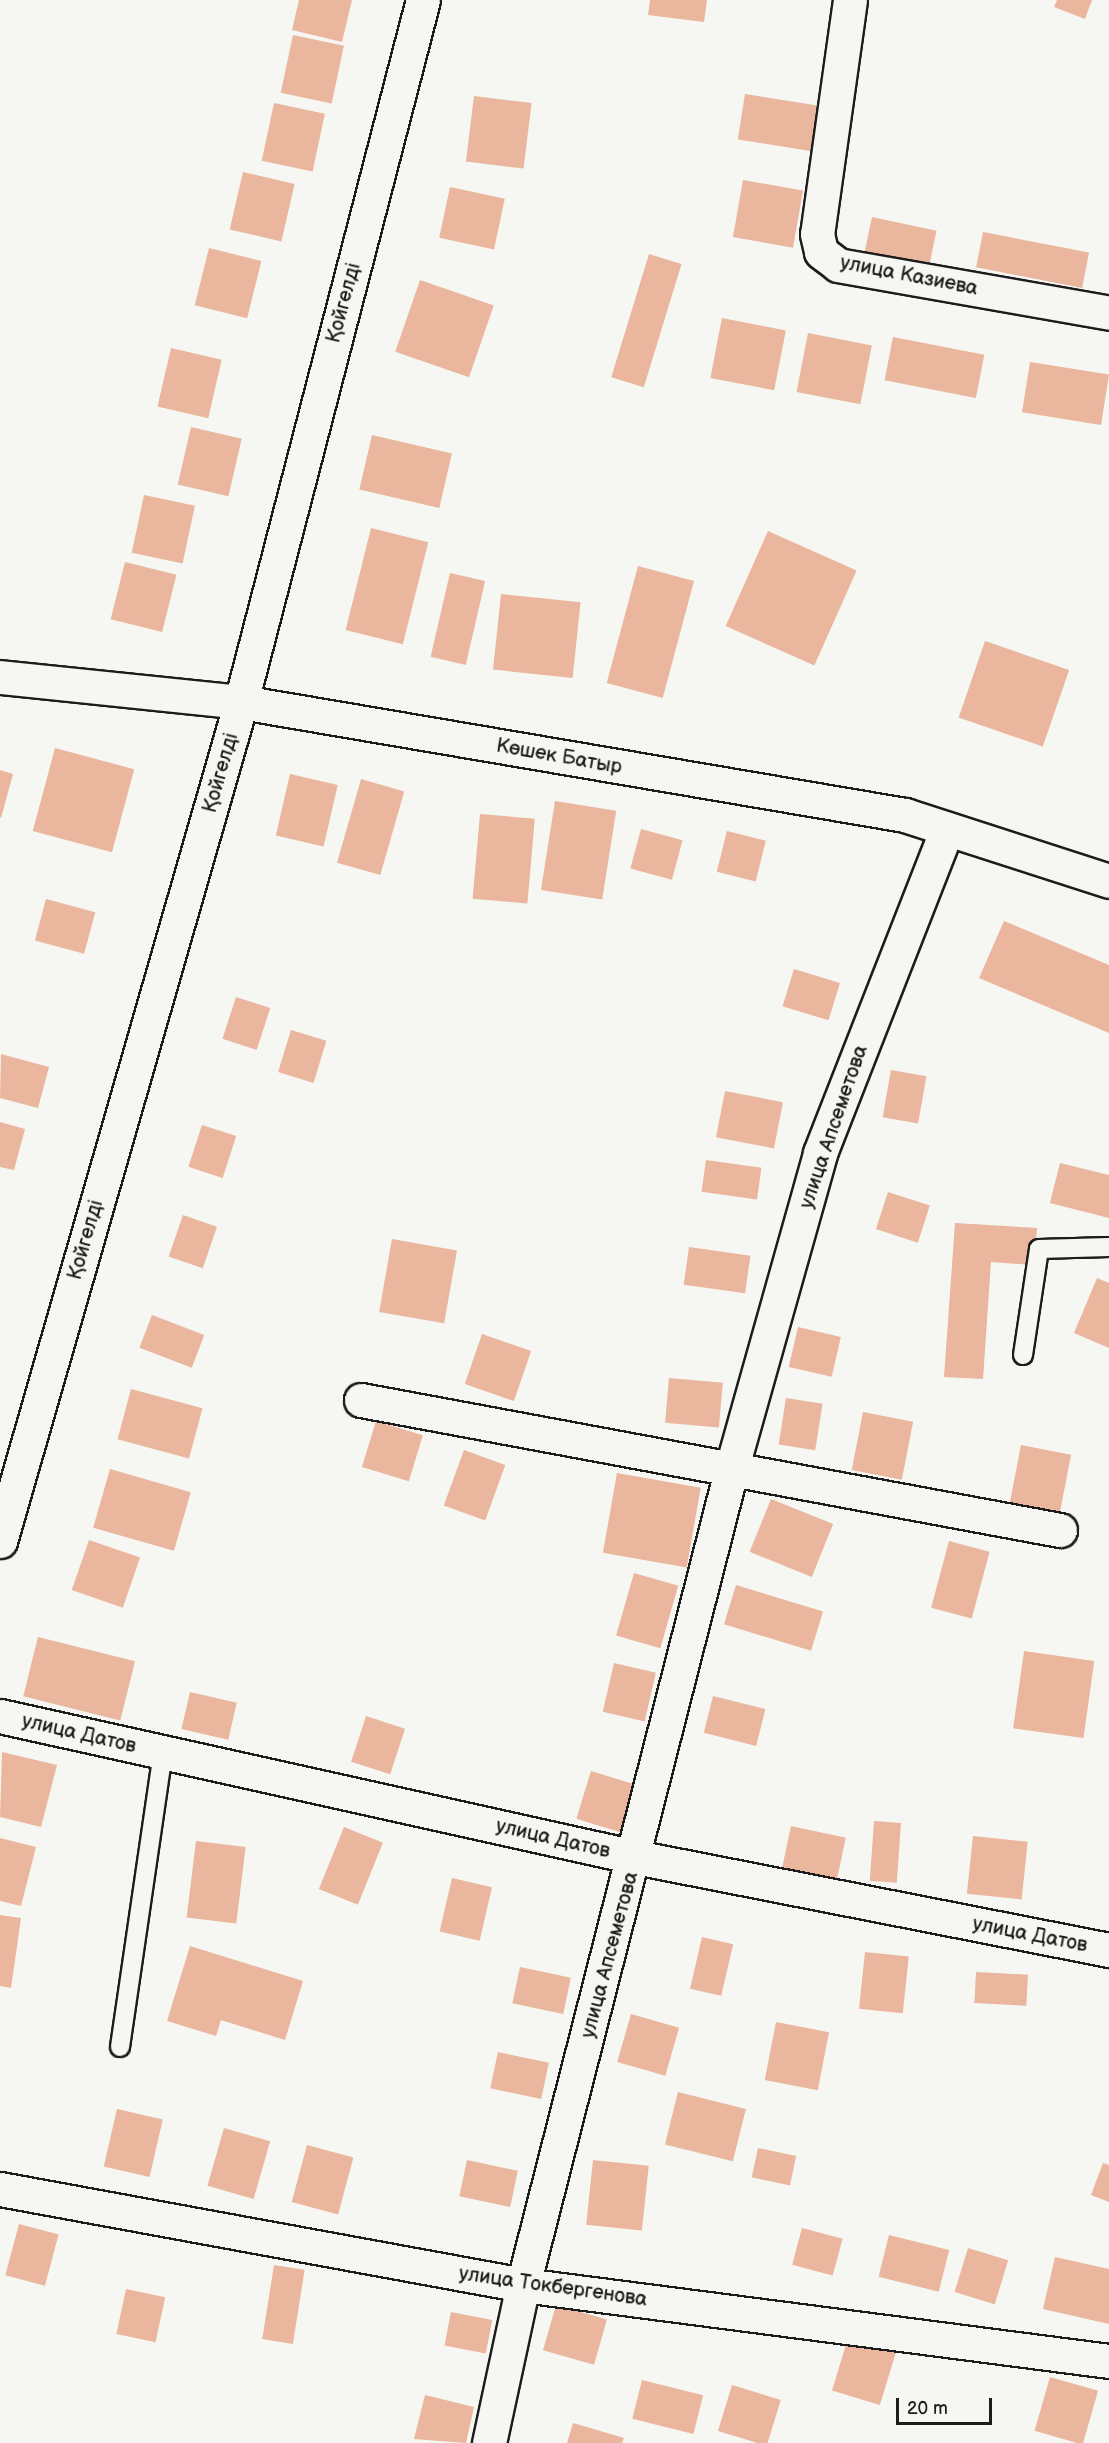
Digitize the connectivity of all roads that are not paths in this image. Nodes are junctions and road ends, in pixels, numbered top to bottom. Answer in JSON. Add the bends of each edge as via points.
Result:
{"nodes":[{"id":1,"x":423,"y":0,"type":"edge"},
{"id":2,"x":850,"y":0,"type":"edge"},
{"id":3,"x":1109,"y":313,"type":"edge"},
{"id":4,"x":0,"y":677,"type":"edge"},
{"id":5,"x":241,"y":702,"type":"junction"},
{"id":6,"x":947,"y":829,"type":"junction"},
{"id":7,"x":1109,"y":881,"type":"edge"},
{"id":8,"x":1109,"y":1247,"type":"edge"},
{"id":9,"x":1023,"y":1355,"type":"dead end"},
{"id":10,"x":362,"y":1400,"type":"dead end"},
{"id":11,"x":732,"y":1467,"type":"junction"},
{"id":12,"x":1060,"y":1530,"type":"dead end"},
{"id":13,"x":0,"y":1541,"type":"edge"},
{"id":14,"x":0,"y":1716,"type":"edge"},
{"id":15,"x":163,"y":1753,"type":"junction"},
{"id":16,"x":635,"y":1857,"type":"junction"},
{"id":17,"x":1109,"y":1950,"type":"edge"},
{"id":18,"x":120,"y":2047,"type":"dead end"},
{"id":19,"x":0,"y":2189,"type":"edge"},
{"id":20,"x":523,"y":2285,"type":"junction"},
{"id":21,"x":1109,"y":2361,"type":"edge"},
{"id":22,"x":489,"y":2443,"type":"edge"}],
"edges":[{"from":1,"to":5,"type":"street","name":"Қойгелді"},
{"from":2,"to":3,"type":"street","name":"улица Казиева","via":[[817,234],[821,252],[838,265]]},
{"from":4,"to":5,"type":"street","name":"Көшек Батыр"},
{"from":5,"to":6,"type":"street","name":"Көшек Батыр","via":[[905,815]]},
{"from":5,"to":13,"type":"street","name":"Қойгелді"},
{"from":6,"to":7,"type":"street","name":"Көшек Батыр"},
{"from":6,"to":11,"type":"street","name":"улица Апсеметова","via":[[820,1154]]},
{"from":8,"to":9,"type":"lane","via":[[1039,1249]]},
{"from":10,"to":11,"type":"street"},
{"from":11,"to":12,"type":"street"},
{"from":11,"to":16,"type":"street","name":"улица Апсеметова"},
{"from":14,"to":15,"type":"street","name":"улица Датов"},
{"from":15,"to":16,"type":"street","name":"улица Датов"},
{"from":15,"to":18,"type":"lane"},
{"from":16,"to":17,"type":"street","name":"улица Датов"},
{"from":16,"to":20,"type":"street","name":"улица Апсеметова"},
{"from":19,"to":20,"type":"street","name":"улица Токбергенова"},
{"from":20,"to":21,"type":"street","name":"улица Токбергенова"},
{"from":20,"to":22,"type":"street","name":"улица Апсеметова"}]}
